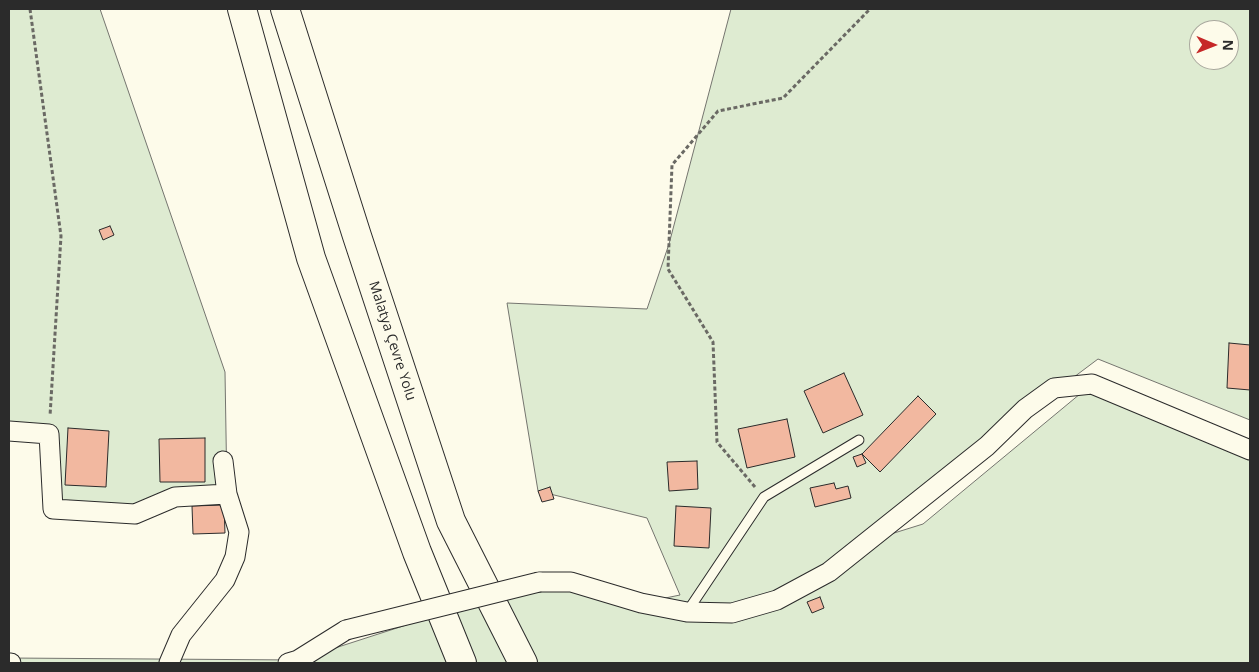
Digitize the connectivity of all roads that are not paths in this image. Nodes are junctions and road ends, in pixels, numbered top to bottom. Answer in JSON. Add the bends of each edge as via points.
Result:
{"nodes":[{"id":1,"x":242,"y":9,"type":"edge"},
{"id":2,"x":285,"y":9,"type":"edge"},
{"id":3,"x":9,"y":431,"type":"edge"},
{"id":4,"x":859,"y":440,"type":"dead end"},
{"id":5,"x":1250,"y":450,"type":"edge"},
{"id":6,"x":223,"y":461,"type":"dead end"},
{"id":7,"x":227,"y":494,"type":"junction"},
{"id":8,"x":687,"y":612,"type":"junction"},
{"id":9,"x":170,"y":663,"type":"edge"},
{"id":10,"x":288,"y":663,"type":"edge"},
{"id":11,"x":462,"y":663,"type":"edge"},
{"id":12,"x":523,"y":663,"type":"edge"}],
"edges":[{"from":1,"to":11,"type":"highway","via":[[311,258],[417,552]]},
{"from":2,"to":12,"type":"highway","name":"Malatya Çevre Yolu","via":[[451,521]]},
{"from":3,"to":7,"type":"street","via":[[49,434],[52,509],[135,514],[175,497]]},
{"from":4,"to":8,"type":"lane","via":[[764,497]]},
{"from":5,"to":8,"type":"street","via":[[1092,384],[1054,388],[829,572],[777,600],[732,613]]},
{"from":6,"to":7,"type":"street"},
{"from":7,"to":9,"type":"street","via":[[239,532],[235,557],[225,580],[181,635]]},
{"from":8,"to":10,"type":"street","bridge":true,"via":[[641,603],[571,582],[539,582],[346,630]]}]}
